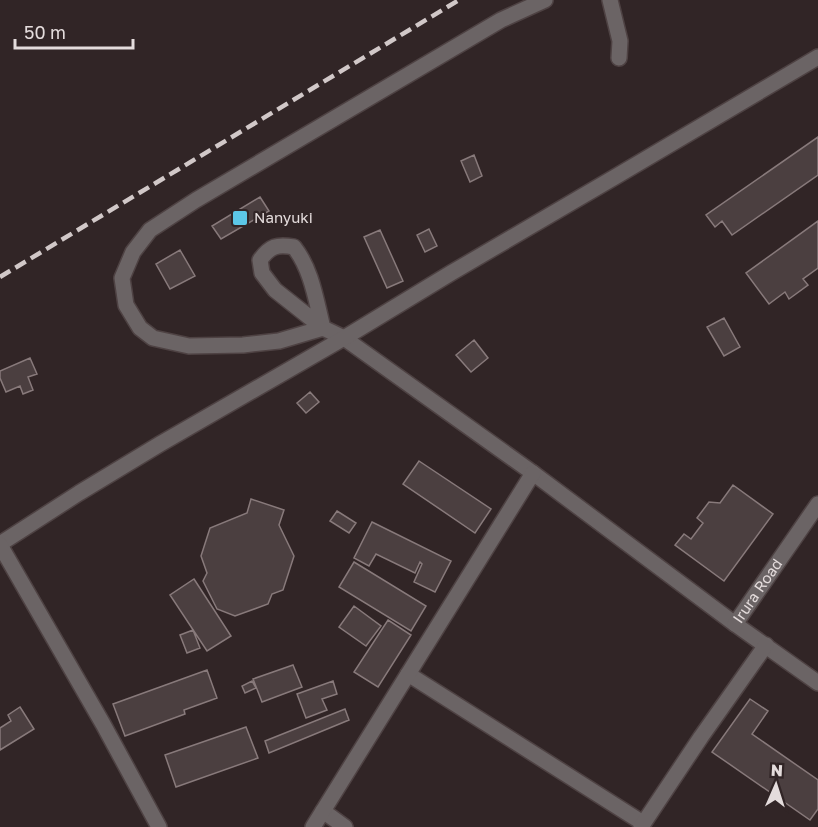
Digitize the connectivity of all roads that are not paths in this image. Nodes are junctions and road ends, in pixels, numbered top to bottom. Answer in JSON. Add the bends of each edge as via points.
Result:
{"nodes":[{"id":1,"x":545,"y":0,"type":"edge"},
{"id":2,"x":610,"y":0,"type":"edge"},
{"id":3,"x":818,"y":57,"type":"edge"},
{"id":4,"x":619,"y":58,"type":"dead end"},
{"id":5,"x":322,"y":328,"type":"junction"},
{"id":6,"x":344,"y":338,"type":"junction"},
{"id":7,"x":534,"y":473,"type":"junction"},
{"id":8,"x":818,"y":504,"type":"edge"},
{"id":9,"x":0,"y":545,"type":"edge"},
{"id":10,"x":735,"y":624,"type":"junction"},
{"id":11,"x":766,"y":645,"type":"junction"},
{"id":12,"x":408,"y":674,"type":"junction"},
{"id":13,"x":818,"y":683,"type":"edge"},
{"id":14,"x":323,"y":812,"type":"junction"},
{"id":15,"x":642,"y":825,"type":"edge"},
{"id":16,"x":159,"y":827,"type":"edge"},
{"id":17,"x":313,"y":827,"type":"edge"},
{"id":18,"x":345,"y":827,"type":"edge"}],
"edges":[{"from":1,"to":5,"type":"street","via":[[501,20],[186,206],[150,230],[133,252],[122,278],[126,305],[140,328],[153,338],[189,346],[243,345]]},
{"from":2,"to":4,"type":"street","via":[[620,41]]},
{"from":3,"to":6,"type":"street"},
{"from":5,"to":5,"type":"street","via":[[275,290],[262,273],[260,260],[267,249],[294,247],[302,257]]},
{"from":5,"to":6,"type":"street"},
{"from":6,"to":7,"type":"street"},
{"from":6,"to":9,"type":"street","via":[[160,444]]},
{"from":7,"to":10,"type":"street"},
{"from":7,"to":12,"type":"street"},
{"from":8,"to":10,"type":"street","name":"Irura Road"},
{"from":9,"to":16,"type":"street"},
{"from":10,"to":11,"type":"street","name":"Irura Road"},
{"from":11,"to":13,"type":"street","name":"Irura Road"},
{"from":11,"to":15,"type":"street"},
{"from":12,"to":14,"type":"street"},
{"from":12,"to":15,"type":"street"},
{"from":14,"to":17,"type":"street"},
{"from":14,"to":18,"type":"street"}]}
